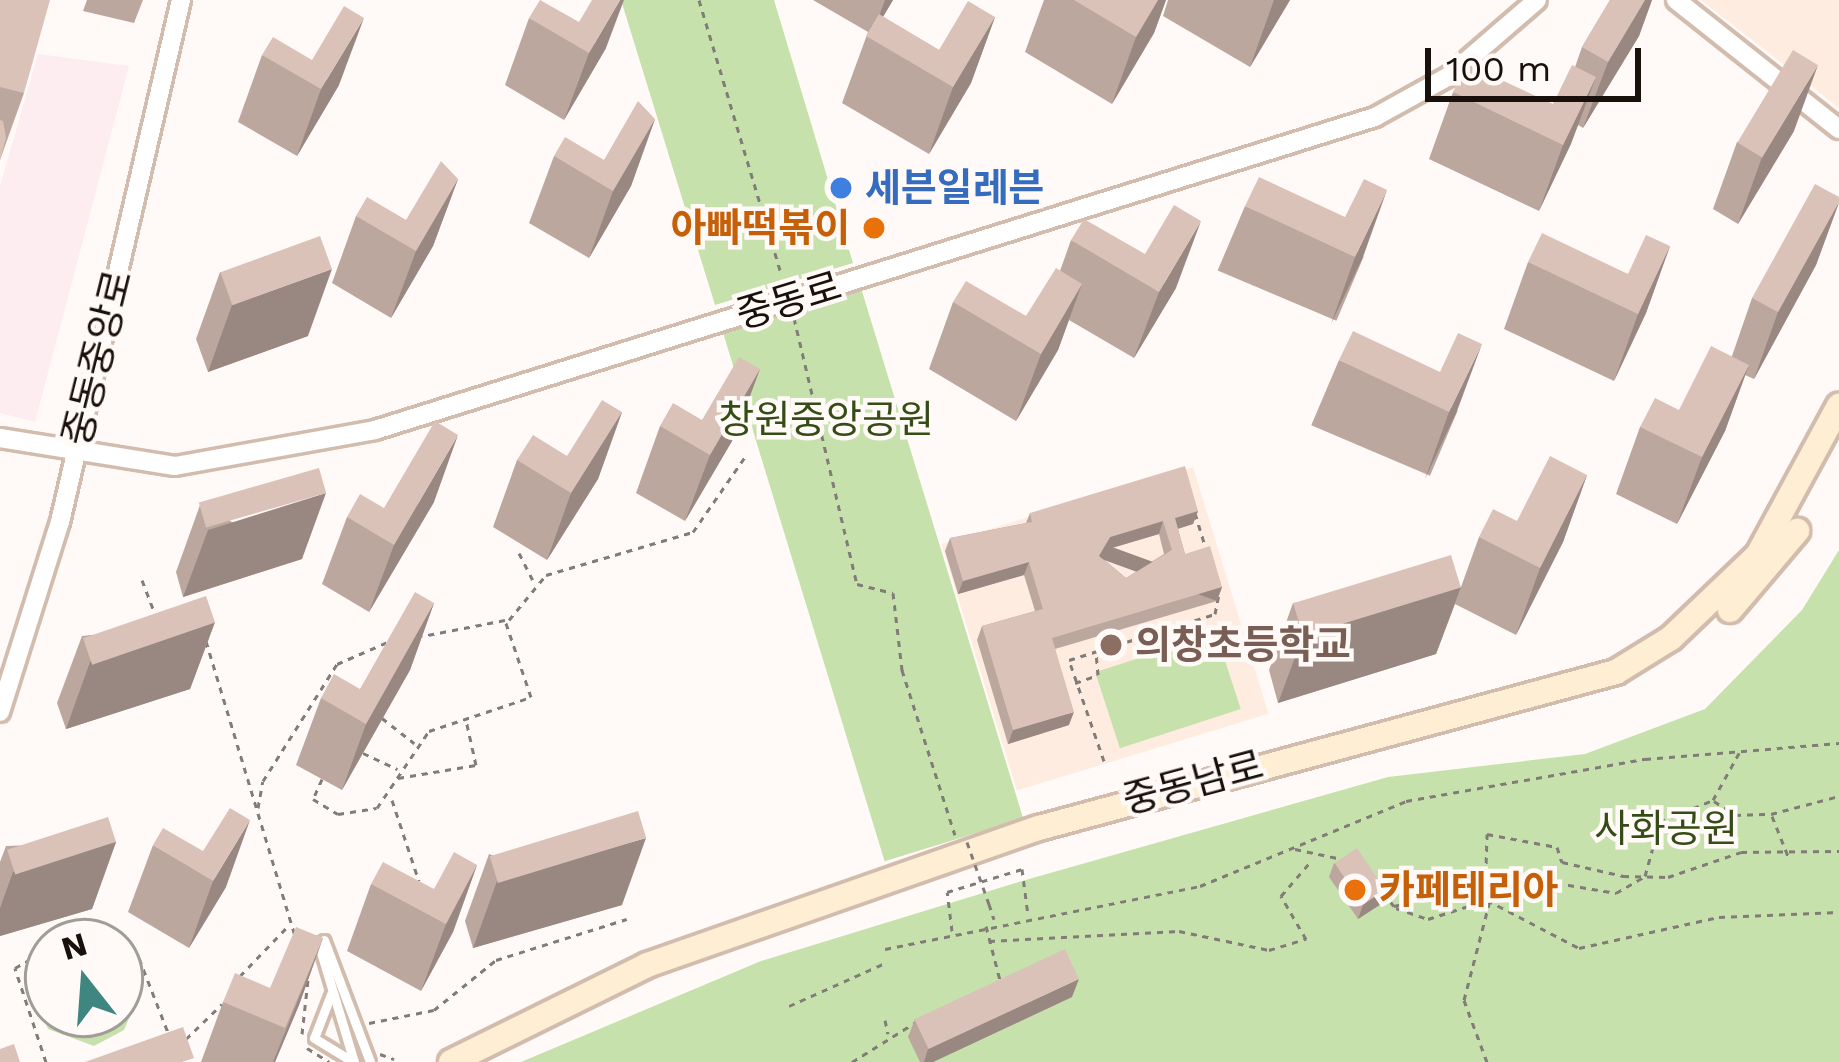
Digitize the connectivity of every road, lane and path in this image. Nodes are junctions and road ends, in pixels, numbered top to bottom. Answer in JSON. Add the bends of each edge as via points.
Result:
{"nodes":[{"id":1,"x":181,"y":0,"type":"edge"},
{"id":2,"x":699,"y":0,"type":"edge"},
{"id":3,"x":1537,"y":0,"type":"edge"},
{"id":4,"x":1676,"y":0,"type":"edge"},
{"id":5,"x":1839,"y":129,"type":"edge"},
{"id":6,"x":782,"y":273,"type":"dead end"},
{"id":7,"x":794,"y":317,"type":"dead end"},
{"id":8,"x":1839,"y":406,"type":"edge"},
{"id":9,"x":0,"y":438,"type":"edge"},
{"id":10,"x":1839,"y":448,"type":"edge"},
{"id":11,"x":747,"y":454,"type":"edge"},
{"id":12,"x":74,"y":455,"type":"junction"},
{"id":13,"x":1191,"y":501,"type":"edge"},
{"id":14,"x":519,"y":553,"type":"dead end"},
{"id":15,"x":1209,"y":560,"type":"edge"},
{"id":16,"x":1215,"y":579,"type":"edge"},
{"id":17,"x":142,"y":580,"type":"dead end"},
{"id":18,"x":534,"y":582,"type":"junction"},
{"id":19,"x":200,"y":622,"type":"edge"},
{"id":20,"x":509,"y":622,"type":"junction"},
{"id":21,"x":164,"y":623,"type":"edge"},
{"id":22,"x":1096,"y":649,"type":"junction"},
{"id":23,"x":1073,"y":683,"type":"junction"},
{"id":24,"x":0,"y":712,"type":"edge"},
{"id":25,"x":382,"y":718,"type":"edge"},
{"id":26,"x":466,"y":718,"type":"junction"},
{"id":27,"x":1839,"y":743,"type":"edge"},
{"id":28,"x":415,"y":744,"type":"junction"},
{"id":29,"x":1740,"y":751,"type":"junction"},
{"id":30,"x":363,"y":753,"type":"edge"},
{"id":31,"x":1104,"y":761,"type":"dead end"},
{"id":32,"x":400,"y":769,"type":"junction"},
{"id":33,"x":398,"y":778,"type":"junction"},
{"id":34,"x":322,"y":779,"type":"dead end"},
{"id":35,"x":1839,"y":796,"type":"edge"},
{"id":36,"x":391,"y":798,"type":"junction"},
{"id":37,"x":1713,"y":800,"type":"junction"},
{"id":38,"x":258,"y":808,"type":"junction"},
{"id":39,"x":1771,"y":814,"type":"junction"},
{"id":40,"x":956,"y":839,"type":"dead end"},
{"id":41,"x":967,"y":842,"type":"dead end"},
{"id":42,"x":1293,"y":848,"type":"junction"},
{"id":43,"x":1839,"y":851,"type":"edge"},
{"id":44,"x":1353,"y":858,"type":"edge"},
{"id":45,"x":1788,"y":858,"type":"junction"},
{"id":46,"x":1313,"y":860,"type":"junction"},
{"id":47,"x":1645,"y":877,"type":"junction"},
{"id":48,"x":1381,"y":890,"type":"edge"},
{"id":49,"x":421,"y":894,"type":"edge"},
{"id":50,"x":1485,"y":899,"type":"junction"},
{"id":51,"x":1394,"y":906,"type":"junction"},
{"id":52,"x":1839,"y":912,"type":"edge"},
{"id":53,"x":1028,"y":917,"type":"junction"},
{"id":54,"x":627,"y":919,"type":"dead end"},
{"id":55,"x":995,"y":923,"type":"junction"},
{"id":56,"x":292,"y":924,"type":"junction"},
{"id":57,"x":986,"y":924,"type":"junction"},
{"id":58,"x":952,"y":932,"type":"junction"},
{"id":59,"x":989,"y":941,"type":"junction"},
{"id":60,"x":298,"y":946,"type":"edge"},
{"id":61,"x":885,"y":949,"type":"dead end"},
{"id":62,"x":885,"y":962,"type":"dead end"},
{"id":63,"x":24,"y":963,"type":"edge"},
{"id":64,"x":304,"y":968,"type":"edge"},
{"id":65,"x":144,"y":969,"type":"edge"},
{"id":66,"x":983,"y":989,"type":"edge"},
{"id":67,"x":331,"y":994,"type":"junction"},
{"id":68,"x":24,"y":995,"type":"edge"},
{"id":69,"x":789,"y":1006,"type":"dead end"},
{"id":70,"x":931,"y":1015,"type":"edge"},
{"id":71,"x":885,"y":1020,"type":"dead end"},
{"id":72,"x":369,"y":1030,"type":"dead end"},
{"id":73,"x":888,"y":1036,"type":"junction"},
{"id":74,"x":375,"y":1047,"type":"dead end"},
{"id":75,"x":313,"y":1059,"type":"edge"},
{"id":76,"x":394,"y":1059,"type":"dead end"},
{"id":77,"x":329,"y":1062,"type":"edge"},
{"id":78,"x":353,"y":1062,"type":"edge"},
{"id":79,"x":370,"y":1062,"type":"edge"},
{"id":80,"x":451,"y":1062,"type":"edge"},
{"id":81,"x":484,"y":1062,"type":"edge"},
{"id":82,"x":852,"y":1062,"type":"edge"},
{"id":83,"x":1487,"y":1062,"type":"edge"}],
"edges":[{"from":1,"to":12,"type":"street","name":"중동중앙로"},
{"from":2,"to":6,"type":"path"},
{"from":3,"to":12,"type":"street","name":"중동로","via":[[1449,76],[1375,117],[375,430],[200,465]]},
{"from":4,"to":5,"type":"street"},
{"from":7,"to":40,"type":"path","via":[[857,584],[893,593],[902,670]]},
{"from":8,"to":80,"type":"street","name":"중동남로","via":[[1758,555],[1671,638],[1616,672],[1039,828],[647,964]]},
{"from":9,"to":12,"type":"street","name":"중동로"},
{"from":10,"to":81,"type":"street","name":"중동남로","via":[[1791,540],[1731,610],[1597,697],[1137,810],[681,967]]},
{"from":11,"to":18,"type":"path","via":[[693,532]]},
{"from":12,"to":24,"type":"street","name":"중동중앙로"},
{"from":13,"to":15,"type":"path"},
{"from":14,"to":18,"type":"path"},
{"from":16,"to":22,"type":"path","via":[[1215,614]]},
{"from":17,"to":21,"type":"path"},
{"from":18,"to":20,"type":"path"},
{"from":19,"to":38,"type":"path"},
{"from":20,"to":26,"type":"path","via":[[531,697]]},
{"from":20,"to":38,"type":"path","via":[[346,655],[263,781]]},
{"from":22,"to":23,"type":"path","via":[[1098,675]]},
{"from":22,"to":23,"type":"path","via":[[1069,660]]},
{"from":23,"to":31,"type":"path"},
{"from":25,"to":28,"type":"path"},
{"from":26,"to":28,"type":"path"},
{"from":26,"to":33,"type":"path","via":[[476,765]]},
{"from":27,"to":29,"type":"path"},
{"from":28,"to":32,"type":"path"},
{"from":29,"to":37,"type":"path"},
{"from":29,"to":42,"type":"path","via":[[1406,801]]},
{"from":30,"to":32,"type":"path"},
{"from":32,"to":33,"type":"path"},
{"from":33,"to":36,"type":"path"},
{"from":34,"to":36,"type":"path","via":[[313,799],[338,814]]},
{"from":35,"to":39,"type":"path"},
{"from":36,"to":49,"type":"path"},
{"from":37,"to":39,"type":"path","via":[[1735,815]]},
{"from":37,"to":47,"type":"path","via":[[1660,822]]},
{"from":38,"to":56,"type":"path"},
{"from":39,"to":45,"type":"path"},
{"from":41,"to":55,"type":"path","bridge":true},
{"from":42,"to":46,"type":"path"},
{"from":42,"to":53,"type":"path","via":[[1199,886]]},
{"from":43,"to":45,"type":"path"},
{"from":44,"to":46,"type":"path"},
{"from":45,"to":47,"type":"path","via":[[1741,852]]},
{"from":46,"to":59,"type":"path","via":[[1281,896],[1306,939],[1269,950],[1179,931]]},
{"from":47,"to":50,"type":"path","via":[[1616,893],[1497,873]]},
{"from":47,"to":50,"type":"path","via":[[1487,834]]},
{"from":48,"to":51,"type":"path"},
{"from":50,"to":51,"type":"path","via":[[1447,892]]},
{"from":50,"to":51,"type":"path","via":[[1428,919]]},
{"from":50,"to":52,"type":"path","via":[[1579,948],[1719,917]]},
{"from":50,"to":83,"type":"path","via":[[1464,1000]]},
{"from":53,"to":55,"type":"path"},
{"from":53,"to":58,"type":"path","via":[[1022,869],[947,892]]},
{"from":54,"to":72,"type":"path","via":[[506,956],[434,1010],[374,1016]]},
{"from":55,"to":57,"type":"path"},
{"from":56,"to":60,"type":"path"},
{"from":56,"to":65,"type":"path","via":[[271,933],[178,1045]]},
{"from":57,"to":58,"type":"path"},
{"from":57,"to":59,"type":"path"},
{"from":58,"to":61,"type":"path"},
{"from":59,"to":66,"type":"path","via":[[1001,980]]},
{"from":62,"to":69,"type":"path"},
{"from":63,"to":68,"type":"path","via":[[15,968]]},
{"from":64,"to":75,"type":"path","via":[[311,1000],[301,1030]]},
{"from":67,"to":78,"type":"lane"},
{"from":67,"to":78,"type":"lane","via":[[314,1038]]},
{"from":67,"to":79,"type":"lane","via":[[321,941]]},
{"from":70,"to":73,"type":"path"},
{"from":71,"to":73,"type":"path"},
{"from":73,"to":82,"type":"path"},
{"from":74,"to":76,"type":"path"},
{"from":75,"to":77,"type":"path"}]}
